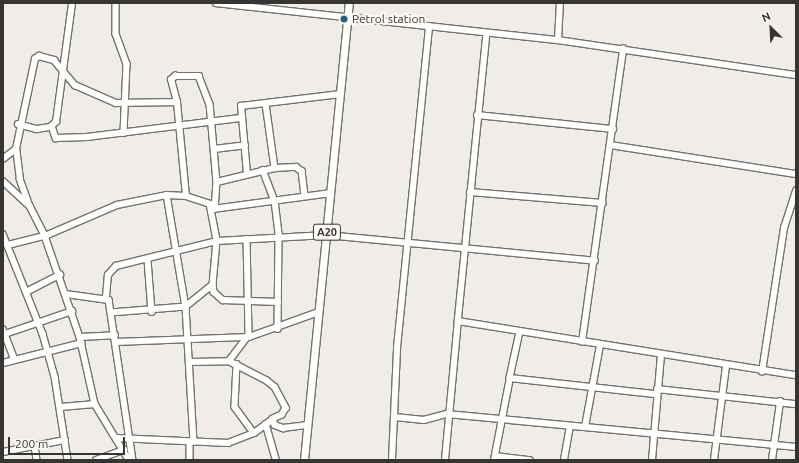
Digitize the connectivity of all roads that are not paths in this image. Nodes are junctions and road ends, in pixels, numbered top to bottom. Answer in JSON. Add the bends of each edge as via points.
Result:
{"nodes":[{"id":1,"x":72,"y":3,"type":"edge"},
{"id":2,"x":116,"y":3,"type":"edge"},
{"id":3,"x":216,"y":3,"type":"edge"},
{"id":4,"x":349,"y":3,"type":"edge"},
{"id":5,"x":560,"y":3,"type":"edge"},
{"id":6,"x":348,"y":16,"type":"junction"},
{"id":7,"x":429,"y":27,"type":"junction"},
{"id":8,"x":487,"y":33,"type":"junction"},
{"id":9,"x":558,"y":40,"type":"junction"},
{"id":10,"x":623,"y":49,"type":"junction"},
{"id":11,"x":63,"y":69,"type":"junction"},
{"id":12,"x":796,"y":75,"type":"edge"},
{"id":13,"x":340,"y":94,"type":"junction"},
{"id":14,"x":177,"y":102,"type":"junction"},
{"id":15,"x":266,"y":104,"type":"junction"},
{"id":16,"x":125,"y":105,"type":"junction"},
{"id":17,"x":477,"y":115,"type":"junction"},
{"id":18,"x":240,"y":118,"type":"junction"},
{"id":19,"x":210,"y":121,"type":"junction"},
{"id":20,"x":18,"y":124,"type":"junction"},
{"id":21,"x":52,"y":126,"type":"junction"},
{"id":22,"x":178,"y":127,"type":"junction"},
{"id":23,"x":613,"y":129,"type":"junction"},
{"id":24,"x":124,"y":134,"type":"junction"},
{"id":25,"x":245,"y":145,"type":"junction"},
{"id":26,"x":610,"y":145,"type":"junction"},
{"id":27,"x":16,"y":149,"type":"junction"},
{"id":28,"x":214,"y":149,"type":"junction"},
{"id":29,"x":3,"y":159,"type":"edge"},
{"id":30,"x":274,"y":168,"type":"junction"},
{"id":31,"x":263,"y":170,"type":"junction"},
{"id":32,"x":247,"y":174,"type":"junction"},
{"id":33,"x":796,"y":174,"type":"edge"},
{"id":34,"x":3,"y":181,"type":"edge"},
{"id":35,"x":217,"y":182,"type":"junction"},
{"id":36,"x":796,"y":191,"type":"edge"},
{"id":37,"x":470,"y":192,"type":"junction"},
{"id":38,"x":331,"y":193,"type":"junction"},
{"id":39,"x":167,"y":195,"type":"junction"},
{"id":40,"x":186,"y":196,"type":"junction"},
{"id":41,"x":305,"y":196,"type":"junction"},
{"id":42,"x":275,"y":201,"type":"junction"},
{"id":43,"x":603,"y":204,"type":"junction"},
{"id":44,"x":30,"y":206,"type":"junction"},
{"id":45,"x":214,"y":209,"type":"junction"},
{"id":46,"x":3,"y":234,"type":"edge"},
{"id":47,"x":279,"y":235,"type":"junction"},
{"id":48,"x":45,"y":236,"type":"junction"},
{"id":49,"x":326,"y":236,"type":"junction"},
{"id":50,"x":247,"y":239,"type":"junction"},
{"id":51,"x":218,"y":241,"type":"junction"},
{"id":52,"x":408,"y":244,"type":"junction"},
{"id":53,"x":9,"y":246,"type":"junction"},
{"id":54,"x":465,"y":248,"type":"junction"},
{"id":55,"x":3,"y":251,"type":"edge"},
{"id":56,"x":177,"y":253,"type":"junction"},
{"id":57,"x":148,"y":260,"type":"junction"},
{"id":58,"x":595,"y":261,"type":"junction"},
{"id":59,"x":60,"y":275,"type":"junction"},
{"id":60,"x":213,"y":284,"type":"junction"},
{"id":61,"x":28,"y":291,"type":"junction"},
{"id":62,"x":66,"y":294,"type":"junction"},
{"id":63,"x":106,"y":297,"type":"junction"},
{"id":64,"x":249,"y":299,"type":"junction"},
{"id":65,"x":278,"y":302,"type":"junction"},
{"id":66,"x":186,"y":307,"type":"junction"},
{"id":67,"x":72,"y":311,"type":"junction"},
{"id":68,"x":152,"y":312,"type":"junction"},
{"id":69,"x":319,"y":312,"type":"junction"},
{"id":70,"x":111,"y":313,"type":"junction"},
{"id":71,"x":458,"y":321,"type":"junction"},
{"id":72,"x":40,"y":322,"type":"junction"},
{"id":73,"x":278,"y":329,"type":"junction"},
{"id":74,"x":4,"y":332,"type":"edge"},
{"id":75,"x":520,"y":332,"type":"junction"},
{"id":76,"x":248,"y":337,"type":"junction"},
{"id":77,"x":115,"y":339,"type":"junction"},
{"id":78,"x":190,"y":339,"type":"junction"},
{"id":79,"x":81,"y":340,"type":"junction"},
{"id":80,"x":582,"y":342,"type":"junction"},
{"id":81,"x":600,"y":345,"type":"junction"},
{"id":82,"x":48,"y":351,"type":"junction"},
{"id":83,"x":661,"y":355,"type":"junction"},
{"id":84,"x":15,"y":360,"type":"junction"},
{"id":85,"x":229,"y":361,"type":"junction"},
{"id":86,"x":190,"y":362,"type":"junction"},
{"id":87,"x":3,"y":363,"type":"edge"},
{"id":88,"x":237,"y":364,"type":"junction"},
{"id":89,"x":726,"y":366,"type":"junction"},
{"id":90,"x":762,"y":372,"type":"junction"},
{"id":91,"x":796,"y":375,"type":"edge"},
{"id":92,"x":510,"y":378,"type":"junction"},
{"id":93,"x":592,"y":389,"type":"junction"},
{"id":94,"x":657,"y":392,"type":"junction"},
{"id":95,"x":721,"y":396,"type":"junction"},
{"id":96,"x":780,"y":402,"type":"junction"},
{"id":97,"x":95,"y":404,"type":"junction"},
{"id":98,"x":796,"y":404,"type":"edge"},
{"id":99,"x":61,"y":407,"type":"junction"},
{"id":100,"x":447,"y":414,"type":"junction"},
{"id":101,"x":395,"y":417,"type":"junction"},
{"id":102,"x":273,"y":419,"type":"junction"},
{"id":103,"x":502,"y":419,"type":"junction"},
{"id":104,"x":266,"y":424,"type":"junction"},
{"id":105,"x":308,"y":424,"type":"junction"},
{"id":106,"x":570,"y":427,"type":"junction"},
{"id":107,"x":586,"y":427,"type":"junction"},
{"id":108,"x":254,"y":433,"type":"junction"},
{"id":109,"x":655,"y":434,"type":"junction"},
{"id":110,"x":117,"y":438,"type":"junction"},
{"id":111,"x":716,"y":438,"type":"junction"},
{"id":112,"x":131,"y":439,"type":"junction"},
{"id":113,"x":65,"y":440,"type":"junction"},
{"id":114,"x":192,"y":442,"type":"junction"},
{"id":115,"x":774,"y":445,"type":"junction"},
{"id":116,"x":35,"y":446,"type":"junction"},
{"id":117,"x":796,"y":447,"type":"edge"},
{"id":118,"x":124,"y":450,"type":"junction"},
{"id":119,"x":3,"y":452,"type":"edge"},
{"id":120,"x":494,"y":458,"type":"edge"},
{"id":121,"x":37,"y":460,"type":"edge"},
{"id":122,"x":68,"y":460,"type":"edge"},
{"id":123,"x":96,"y":460,"type":"edge"},
{"id":124,"x":129,"y":460,"type":"edge"},
{"id":125,"x":133,"y":460,"type":"edge"},
{"id":126,"x":190,"y":460,"type":"edge"},
{"id":127,"x":276,"y":460,"type":"edge"},
{"id":128,"x":304,"y":460,"type":"edge"},
{"id":129,"x":392,"y":460,"type":"edge"},
{"id":130,"x":444,"y":460,"type":"edge"},
{"id":131,"x":530,"y":460,"type":"edge"},
{"id":132,"x":564,"y":460,"type":"edge"},
{"id":133,"x":652,"y":460,"type":"edge"},
{"id":134,"x":714,"y":460,"type":"edge"},
{"id":135,"x":772,"y":460,"type":"edge"}],
"edges":[{"from":1,"to":11,"type":"street"},
{"from":2,"to":16,"type":"street","via":[[116,34],[127,64]]},
{"from":3,"to":6,"type":"street"},
{"from":4,"to":6,"type":"main road","number":"A20"},
{"from":5,"to":9,"type":"street"},
{"from":6,"to":7,"type":"street"},
{"from":6,"to":13,"type":"main road","number":"A20"},
{"from":7,"to":8,"type":"street"},
{"from":7,"to":52,"type":"street"},
{"from":8,"to":9,"type":"street"},
{"from":8,"to":17,"type":"street"},
{"from":9,"to":10,"type":"street"},
{"from":10,"to":12,"type":"street"},
{"from":10,"to":23,"type":"street"},
{"from":11,"to":16,"type":"street","via":[[75,85]]},
{"from":11,"to":20,"type":"street","via":[[47,57],[35,59]]},
{"from":11,"to":21,"type":"street","via":[[56,122]]},
{"from":13,"to":15,"type":"street"},
{"from":13,"to":38,"type":"main road","number":"A20"},
{"from":14,"to":16,"type":"street"},
{"from":14,"to":19,"type":"street","via":[[172,77],[199,76],[208,91]]},
{"from":14,"to":22,"type":"street"},
{"from":15,"to":18,"type":"street","via":[[242,105]]},
{"from":15,"to":30,"type":"street"},
{"from":16,"to":24,"type":"street"},
{"from":17,"to":23,"type":"street"},
{"from":17,"to":37,"type":"street"},
{"from":18,"to":19,"type":"street"},
{"from":18,"to":25,"type":"street"},
{"from":19,"to":22,"type":"street"},
{"from":19,"to":28,"type":"street"},
{"from":20,"to":21,"type":"street","via":[[37,129]]},
{"from":20,"to":27,"type":"street"},
{"from":21,"to":24,"type":"street","via":[[56,138]]},
{"from":22,"to":24,"type":"street"},
{"from":22,"to":40,"type":"street"},
{"from":23,"to":26,"type":"street"},
{"from":25,"to":28,"type":"street"},
{"from":25,"to":32,"type":"street"},
{"from":26,"to":33,"type":"street"},
{"from":26,"to":43,"type":"street"},
{"from":27,"to":29,"type":"street"},
{"from":27,"to":44,"type":"street","via":[[20,180]]},
{"from":28,"to":35,"type":"street"},
{"from":30,"to":31,"type":"street"},
{"from":30,"to":41,"type":"street","via":[[299,168]]},
{"from":31,"to":32,"type":"street"},
{"from":31,"to":42,"type":"street"},
{"from":32,"to":35,"type":"street"},
{"from":34,"to":44,"type":"street"},
{"from":35,"to":45,"type":"street"},
{"from":36,"to":90,"type":"street","via":[[784,228]]},
{"from":37,"to":43,"type":"street"},
{"from":37,"to":54,"type":"street"},
{"from":38,"to":41,"type":"street"},
{"from":38,"to":49,"type":"main road","number":"A20"},
{"from":39,"to":40,"type":"street"},
{"from":39,"to":48,"type":"street","via":[[117,206]]},
{"from":39,"to":56,"type":"street"},
{"from":40,"to":45,"type":"street","via":[[206,201]]},
{"from":41,"to":42,"type":"street"},
{"from":42,"to":45,"type":"street"},
{"from":42,"to":47,"type":"street"},
{"from":43,"to":58,"type":"street"},
{"from":44,"to":48,"type":"street"},
{"from":45,"to":51,"type":"street"},
{"from":46,"to":53,"type":"street"},
{"from":47,"to":49,"type":"street"},
{"from":47,"to":50,"type":"street"},
{"from":47,"to":65,"type":"street"},
{"from":48,"to":53,"type":"street"},
{"from":48,"to":59,"type":"street"},
{"from":49,"to":52,"type":"street"},
{"from":49,"to":69,"type":"main road","number":"A20"},
{"from":50,"to":51,"type":"street"},
{"from":50,"to":64,"type":"street"},
{"from":51,"to":56,"type":"street"},
{"from":51,"to":60,"type":"street"},
{"from":52,"to":54,"type":"street"},
{"from":52,"to":101,"type":"street","via":[[393,394]]},
{"from":53,"to":55,"type":"street"},
{"from":53,"to":61,"type":"street"},
{"from":54,"to":58,"type":"street"},
{"from":54,"to":71,"type":"street"},
{"from":56,"to":57,"type":"street"},
{"from":56,"to":66,"type":"street"},
{"from":57,"to":63,"type":"street","via":[[111,270]]},
{"from":57,"to":68,"type":"street"},
{"from":58,"to":80,"type":"street"},
{"from":59,"to":61,"type":"street"},
{"from":59,"to":62,"type":"street"},
{"from":60,"to":64,"type":"street","via":[[219,298]]},
{"from":60,"to":66,"type":"street"},
{"from":61,"to":72,"type":"street"},
{"from":62,"to":63,"type":"street"},
{"from":62,"to":67,"type":"street"},
{"from":63,"to":70,"type":"street"},
{"from":64,"to":65,"type":"street"},
{"from":64,"to":76,"type":"street"},
{"from":65,"to":73,"type":"street"},
{"from":66,"to":68,"type":"street"},
{"from":66,"to":78,"type":"street"},
{"from":67,"to":72,"type":"street"},
{"from":67,"to":79,"type":"street"},
{"from":68,"to":70,"type":"street"},
{"from":69,"to":73,"type":"street"},
{"from":69,"to":105,"type":"main road","number":"A20"},
{"from":70,"to":77,"type":"street"},
{"from":71,"to":75,"type":"street"},
{"from":71,"to":100,"type":"street"},
{"from":72,"to":74,"type":"street"},
{"from":72,"to":82,"type":"street"},
{"from":73,"to":76,"type":"street"},
{"from":74,"to":84,"type":"street"},
{"from":75,"to":80,"type":"street"},
{"from":75,"to":92,"type":"street"},
{"from":76,"to":78,"type":"street"},
{"from":76,"to":85,"type":"street"},
{"from":77,"to":78,"type":"street"},
{"from":77,"to":79,"type":"street"},
{"from":77,"to":112,"type":"street"},
{"from":78,"to":86,"type":"street"},
{"from":79,"to":82,"type":"street"},
{"from":79,"to":97,"type":"street"},
{"from":80,"to":81,"type":"street"},
{"from":81,"to":83,"type":"street"},
{"from":81,"to":93,"type":"street"},
{"from":82,"to":84,"type":"street"},
{"from":82,"to":99,"type":"street"},
{"from":83,"to":89,"type":"street"},
{"from":83,"to":94,"type":"street"},
{"from":84,"to":87,"type":"street"},
{"from":85,"to":86,"type":"street"},
{"from":85,"to":88,"type":"street"},
{"from":86,"to":114,"type":"street"},
{"from":88,"to":102,"type":"street","via":[[266,380],[280,394],[286,410]]},
{"from":88,"to":108,"type":"street","via":[[235,407]]},
{"from":89,"to":90,"type":"street"},
{"from":89,"to":95,"type":"street"},
{"from":90,"to":91,"type":"street"},
{"from":92,"to":93,"type":"street"},
{"from":92,"to":103,"type":"street"},
{"from":93,"to":94,"type":"street"},
{"from":93,"to":107,"type":"street"},
{"from":94,"to":95,"type":"street"},
{"from":94,"to":109,"type":"street"},
{"from":95,"to":96,"type":"street"},
{"from":95,"to":111,"type":"street"},
{"from":96,"to":98,"type":"street"},
{"from":96,"to":115,"type":"street"},
{"from":97,"to":99,"type":"street"},
{"from":97,"to":110,"type":"street"},
{"from":99,"to":113,"type":"street"},
{"from":100,"to":101,"type":"street","via":[[424,420]]},
{"from":100,"to":103,"type":"street"},
{"from":100,"to":130,"type":"street"},
{"from":101,"to":129,"type":"street"},
{"from":102,"to":104,"type":"street"},
{"from":102,"to":105,"type":"street","via":[[275,426],[283,428]]},
{"from":103,"to":106,"type":"street"},
{"from":103,"to":120,"type":"street"},
{"from":104,"to":108,"type":"street"},
{"from":104,"to":127,"type":"street"},
{"from":105,"to":128,"type":"main road","number":"A20"},
{"from":106,"to":107,"type":"street"},
{"from":106,"to":132,"type":"street"},
{"from":107,"to":109,"type":"street"},
{"from":108,"to":114,"type":"street","via":[[231,443]]},
{"from":109,"to":111,"type":"street"},
{"from":109,"to":133,"type":"street"},
{"from":110,"to":112,"type":"street"},
{"from":110,"to":118,"type":"street"},
{"from":111,"to":115,"type":"street"},
{"from":111,"to":134,"type":"street"},
{"from":112,"to":114,"type":"street"},
{"from":112,"to":125,"type":"street"},
{"from":113,"to":116,"type":"street"},
{"from":113,"to":122,"type":"street"},
{"from":114,"to":126,"type":"street"},
{"from":115,"to":117,"type":"street"},
{"from":115,"to":135,"type":"street"},
{"from":116,"to":119,"type":"street"},
{"from":116,"to":121,"type":"street"},
{"from":118,"to":123,"type":"street"},
{"from":118,"to":124,"type":"street"},
{"from":120,"to":131,"type":"street"}]}
